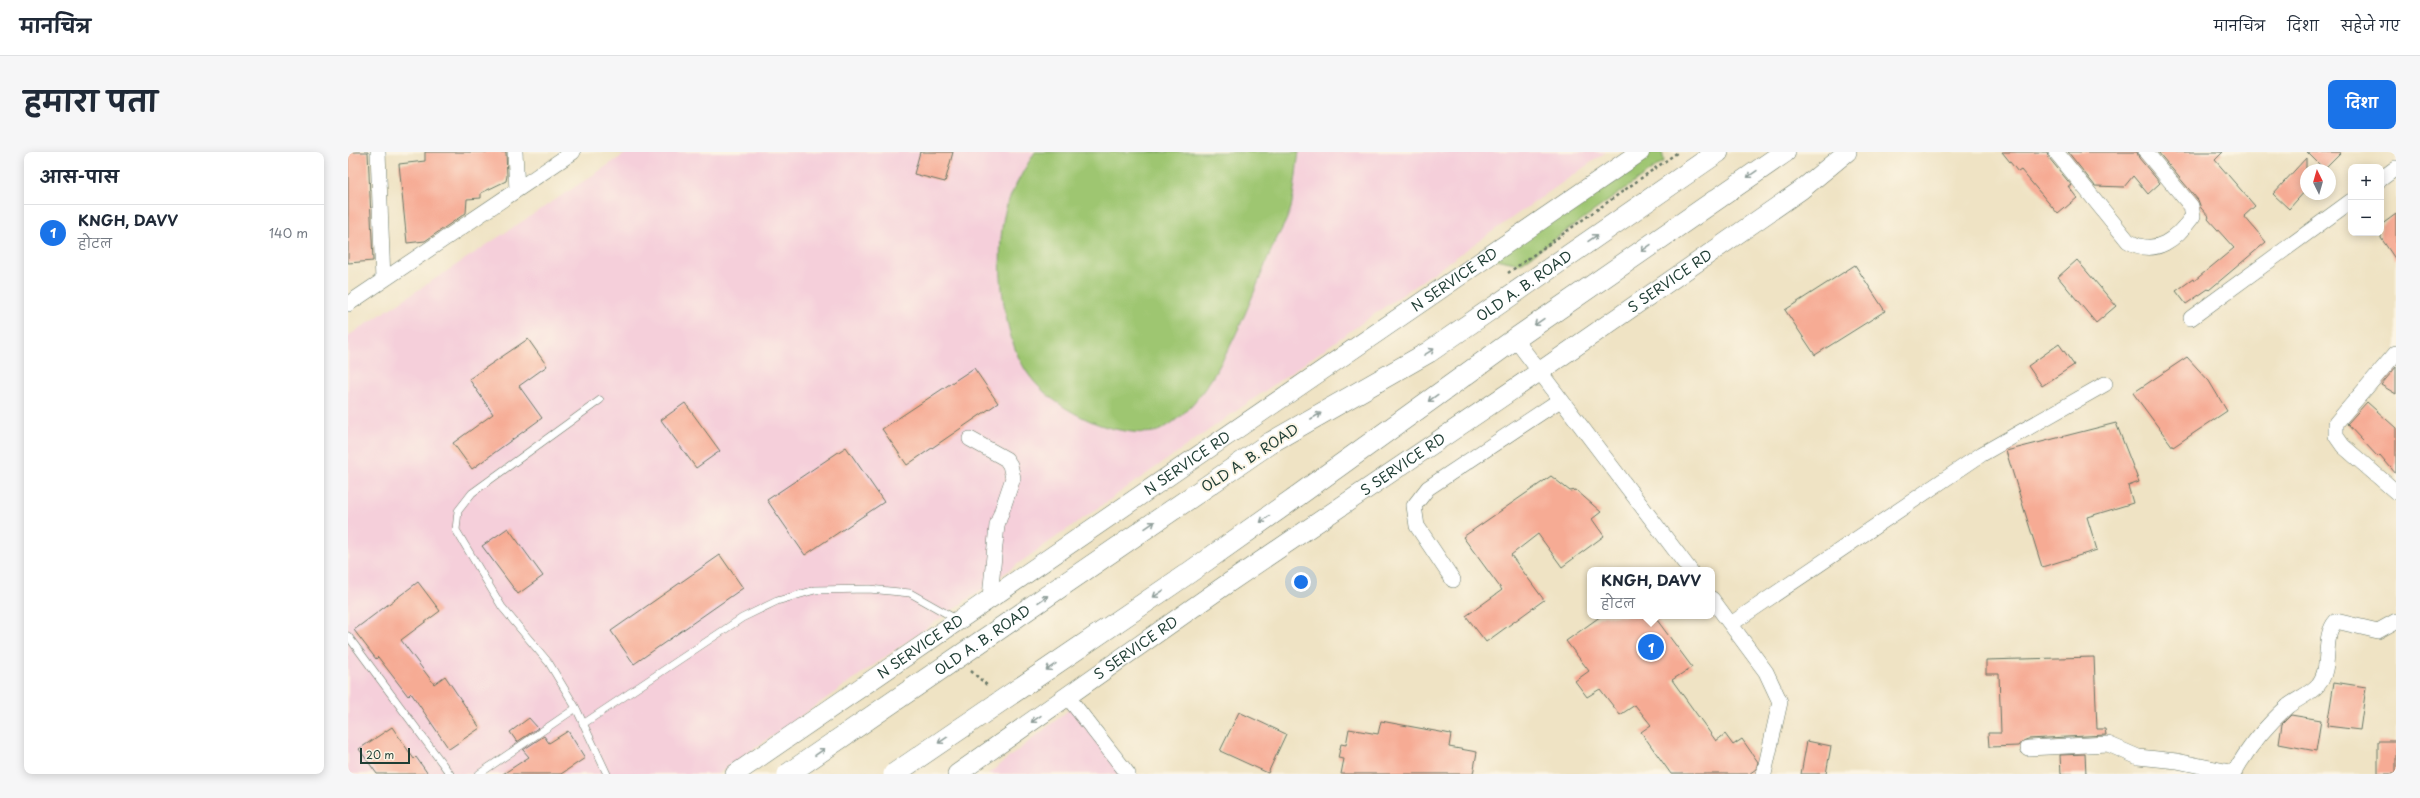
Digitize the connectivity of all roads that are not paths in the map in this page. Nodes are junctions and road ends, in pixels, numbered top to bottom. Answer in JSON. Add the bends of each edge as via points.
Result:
{"nodes":[{"id":1,"x":378,"y":152,"type":"edge"},
{"id":2,"x":515,"y":152,"type":"edge"},
{"id":3,"x":573,"y":152,"type":"edge"},
{"id":4,"x":1640,"y":152,"type":"edge"},
{"id":5,"x":1718,"y":152,"type":"edge"},
{"id":6,"x":1784,"y":152,"type":"edge"},
{"id":7,"x":1846,"y":152,"type":"edge"},
{"id":8,"x":2056,"y":152,"type":"edge"},
{"id":9,"x":2146,"y":152,"type":"edge"},
{"id":10,"x":2396,"y":168,"type":"edge"},
{"id":11,"x":2384,"y":177,"type":"edge"},
{"id":12,"x":517,"y":190,"type":"junction"},
{"id":13,"x":2348,"y":203,"type":"edge"},
{"id":14,"x":383,"y":280,"type":"junction"},
{"id":15,"x":348,"y":304,"type":"edge"},
{"id":16,"x":2191,"y":318,"type":"dead end"},
{"id":17,"x":1515,"y":338,"type":"junction"},
{"id":18,"x":2396,"y":353,"type":"edge"},
{"id":19,"x":1539,"y":372,"type":"junction"},
{"id":20,"x":2105,"y":384,"type":"dead end"},
{"id":21,"x":600,"y":400,"type":"dead end"},
{"id":22,"x":1560,"y":400,"type":"junction"},
{"id":23,"x":970,"y":439,"type":"dead end"},
{"id":24,"x":2396,"y":492,"type":"edge"},
{"id":25,"x":1688,"y":567,"type":"edge"},
{"id":26,"x":1453,"y":580,"type":"dead end"},
{"id":27,"x":990,"y":597,"type":"junction"},
{"id":28,"x":1715,"y":603,"type":"edge"},
{"id":29,"x":958,"y":620,"type":"junction"},
{"id":30,"x":2396,"y":621,"type":"edge"},
{"id":31,"x":1731,"y":624,"type":"junction"},
{"id":32,"x":348,"y":636,"type":"edge"},
{"id":33,"x":1067,"y":696,"type":"junction"},
{"id":34,"x":576,"y":708,"type":"junction"},
{"id":35,"x":584,"y":724,"type":"junction"},
{"id":36,"x":2028,"y":748,"type":"dead end"},
{"id":37,"x":450,"y":774,"type":"edge"},
{"id":38,"x":479,"y":774,"type":"edge"},
{"id":39,"x":607,"y":774,"type":"edge"},
{"id":40,"x":735,"y":774,"type":"edge"},
{"id":41,"x":788,"y":774,"type":"edge"},
{"id":42,"x":894,"y":774,"type":"edge"},
{"id":43,"x":957,"y":774,"type":"edge"},
{"id":44,"x":1128,"y":774,"type":"edge"},
{"id":45,"x":1764,"y":774,"type":"edge"},
{"id":46,"x":2234,"y":774,"type":"edge"}],
"edges":[{"from":1,"to":14,"type":"street"},
{"from":2,"to":12,"type":"street"},
{"from":3,"to":12,"type":"street"},
{"from":4,"to":27,"type":"street","name":"N SERVICE RD"},
{"from":41,"to":5,"type":"main road","name":"OLD A. B. ROAD","one_way":true,"bridge":true,"via":[[1270,443],[1429,352]]},
{"from":6,"to":17,"type":"main road","one_way":true},
{"from":7,"to":19,"type":"street","name":"S SERVICE RD","via":[[1801,190]]},
{"from":8,"to":9,"type":"street","via":[[2128,241],[2138,248],[2167,243],[2181,233],[2193,216],[2191,206]]},
{"from":10,"to":11,"type":"street"},
{"from":12,"to":14,"type":"street"},
{"from":13,"to":16,"type":"street"},
{"from":14,"to":15,"type":"street"},
{"from":17,"to":19,"type":"street"},
{"from":17,"to":42,"type":"main road","one_way":true,"bridge":true,"via":[[1190,572]]},
{"from":18,"to":24,"type":"street","via":[[2336,423],[2336,436],[2343,446]]},
{"from":19,"to":22,"type":"street"},
{"from":19,"to":33,"type":"street","name":"S SERVICE RD"},
{"from":20,"to":31,"type":"street","via":[[1982,454]]},
{"from":21,"to":34,"type":"lane","via":[[472,493],[458,511],[456,530],[502,606],[549,664]]},
{"from":22,"to":25,"type":"street"},
{"from":22,"to":26,"type":"street","via":[[1428,488],[1414,506],[1417,526]]},
{"from":23,"to":27,"type":"street","via":[[1006,459],[1014,478],[997,525]]},
{"from":27,"to":29,"type":"street","name":"N SERVICE RD"},
{"from":28,"to":31,"type":"street"},
{"from":29,"to":35,"type":"lane","via":[[910,593],[869,589],[815,590],[777,601],[742,618]]},
{"from":29,"to":40,"type":"street","name":"N SERVICE RD"},
{"from":30,"to":46,"type":"street","via":[[2378,631],[2336,621],[2330,628],[2324,676],[2318,684],[2272,722],[2242,758]]},
{"from":31,"to":45,"type":"street","via":[[1766,672],[1780,702]]},
{"from":32,"to":37,"type":"lane"},
{"from":33,"to":43,"type":"street","name":"S SERVICE RD","one_way":true},
{"from":33,"to":44,"type":"street"},
{"from":34,"to":35,"type":"lane"},
{"from":34,"to":38,"type":"lane"},
{"from":35,"to":39,"type":"lane"},
{"from":36,"to":46,"type":"street","via":[[2108,744],[2138,757],[2177,761]]}]}
